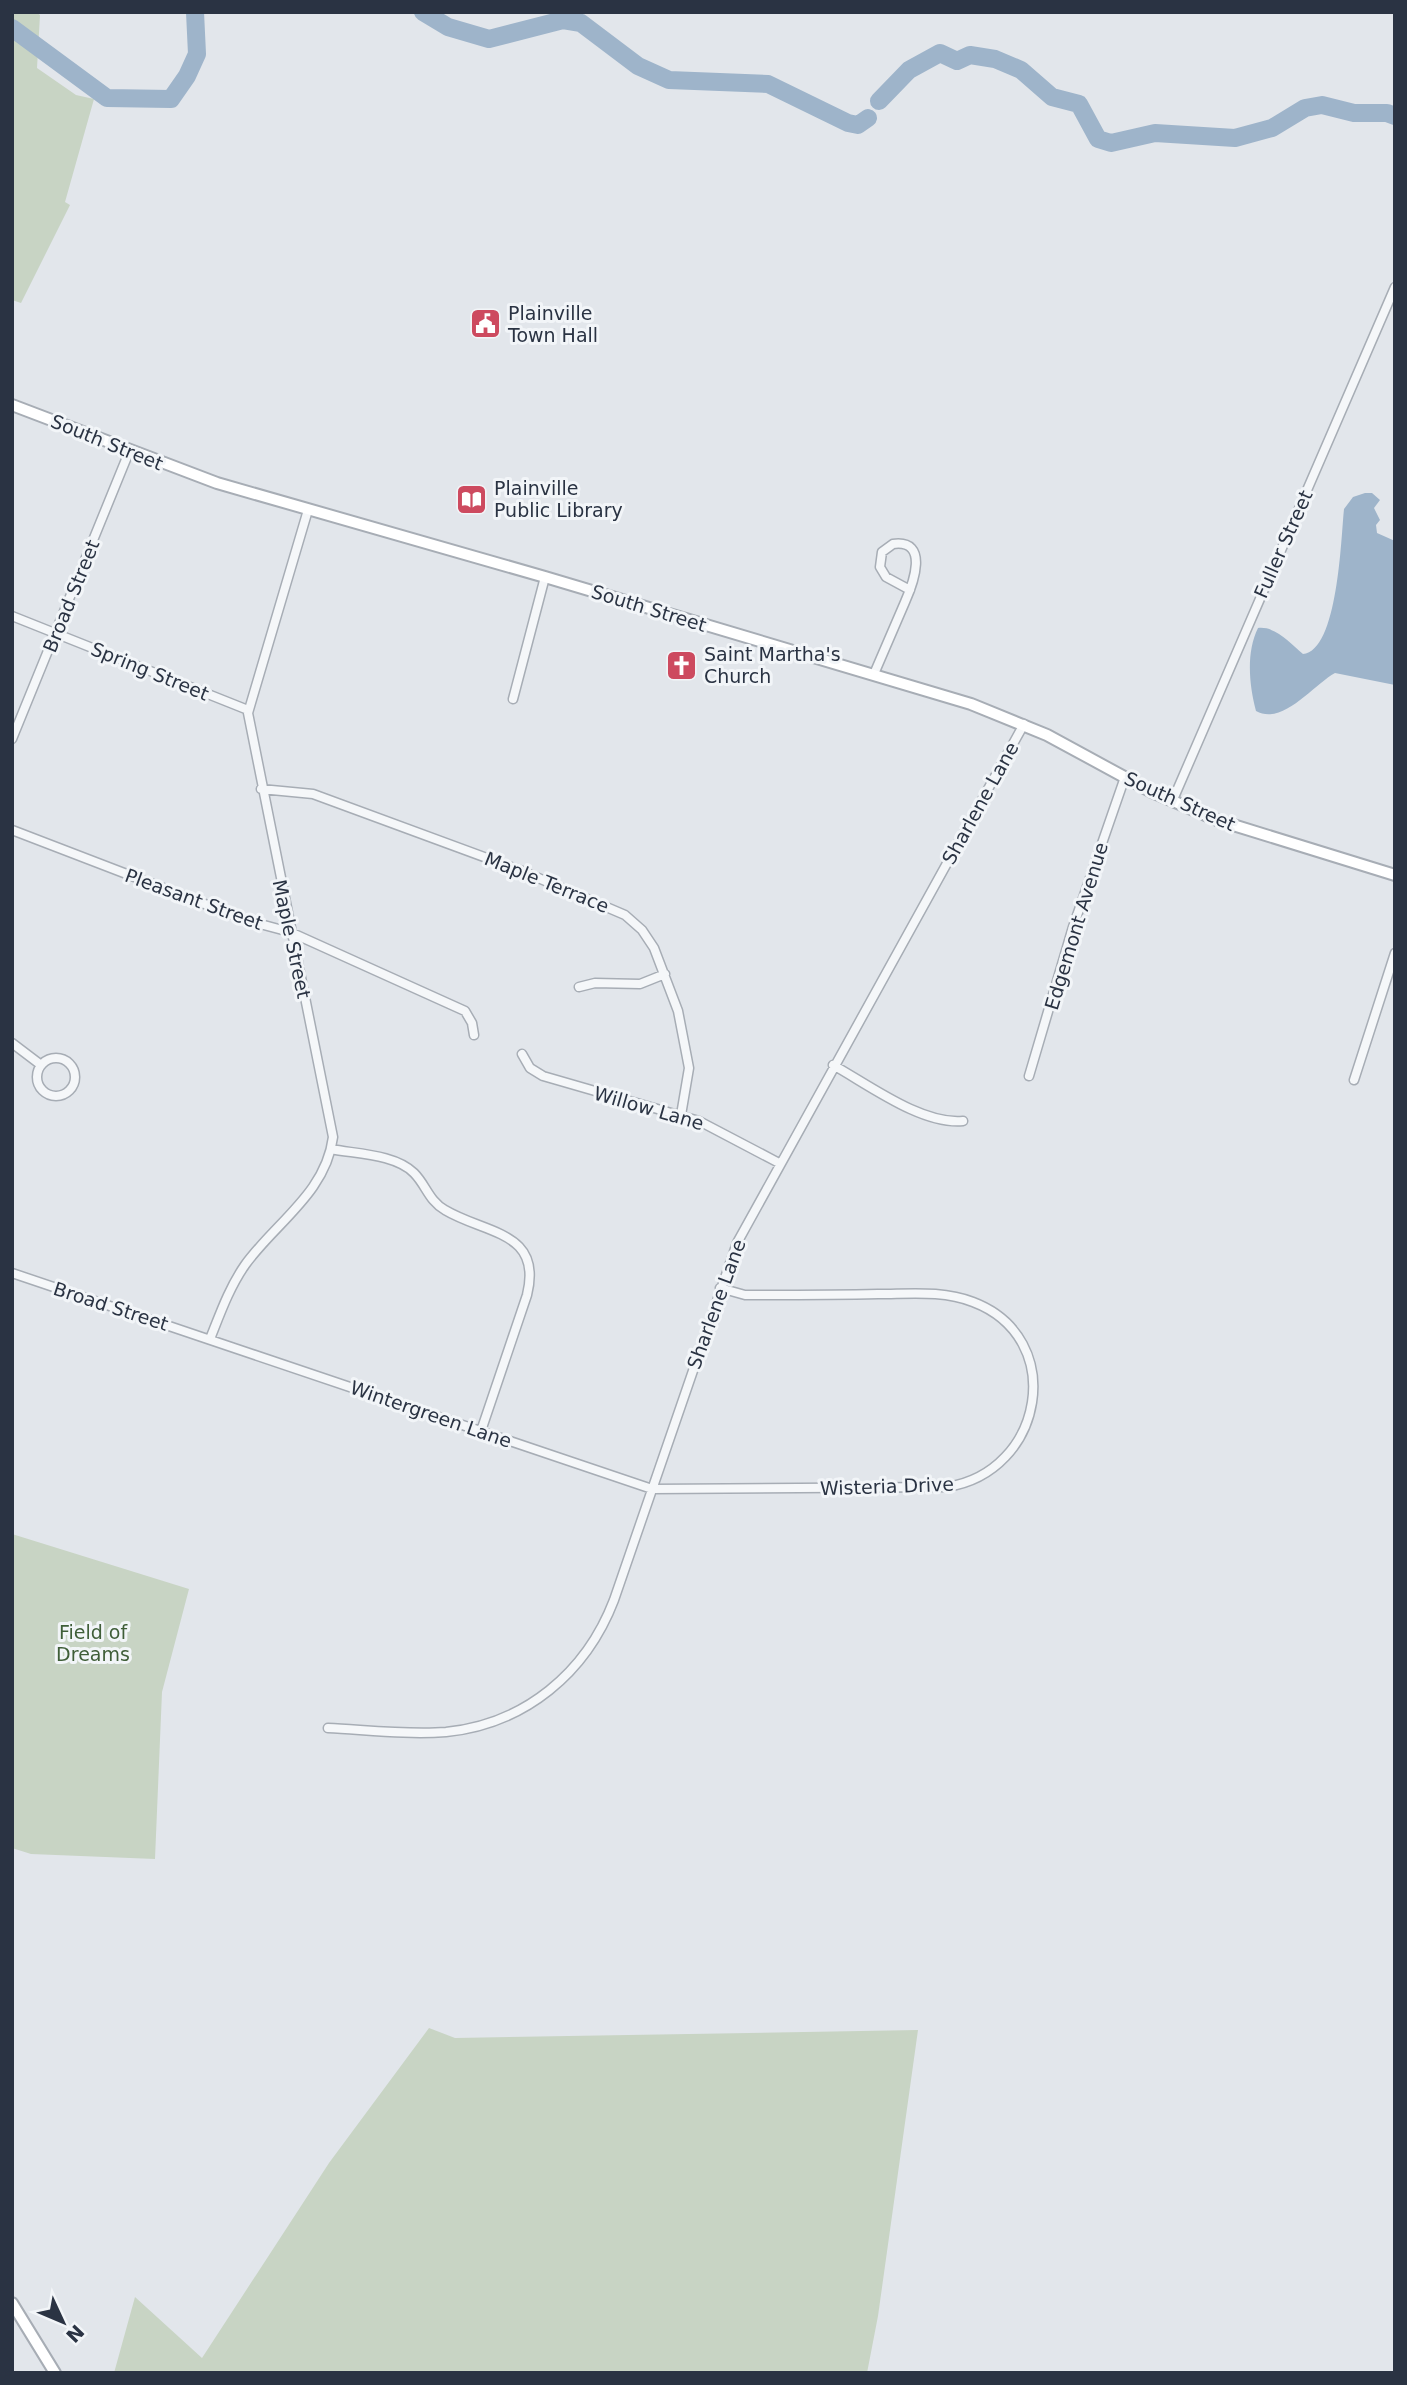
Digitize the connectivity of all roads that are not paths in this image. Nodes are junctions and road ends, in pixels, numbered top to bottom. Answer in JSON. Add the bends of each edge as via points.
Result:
{"nodes":[{"id":1,"x":1395,"y":287,"type":"edge"},
{"id":2,"x":12,"y":405,"type":"edge"},
{"id":3,"x":128,"y":452,"type":"junction"},
{"id":4,"x":308,"y":510,"type":"junction"},
{"id":5,"x":545,"y":577,"type":"junction"},
{"id":6,"x":910,"y":590,"type":"junction"},
{"id":7,"x":12,"y":616,"type":"edge"},
{"id":8,"x":56,"y":634,"type":"junction"},
{"id":9,"x":874,"y":674,"type":"junction"},
{"id":10,"x":513,"y":699,"type":"dead end"},
{"id":11,"x":248,"y":710,"type":"junction"},
{"id":12,"x":1024,"y":724,"type":"junction"},
{"id":13,"x":12,"y":739,"type":"edge"},
{"id":14,"x":1125,"y":777,"type":"junction"},
{"id":15,"x":261,"y":789,"type":"junction"},
{"id":16,"x":1172,"y":802,"type":"junction"},
{"id":17,"x":12,"y":830,"type":"edge"},
{"id":18,"x":1395,"y":875,"type":"edge"},
{"id":19,"x":290,"y":932,"type":"junction"},
{"id":20,"x":1395,"y":953,"type":"edge"},
{"id":21,"x":665,"y":974,"type":"junction"},
{"id":22,"x":579,"y":987,"type":"dead end"},
{"id":23,"x":474,"y":1035,"type":"dead end"},
{"id":24,"x":12,"y":1043,"type":"edge"},
{"id":25,"x":522,"y":1054,"type":"dead end"},
{"id":26,"x":41,"y":1065,"type":"junction"},
{"id":27,"x":833,"y":1065,"type":"junction"},
{"id":28,"x":1029,"y":1076,"type":"dead end"},
{"id":29,"x":1354,"y":1080,"type":"dead end"},
{"id":30,"x":681,"y":1115,"type":"junction"},
{"id":31,"x":963,"y":1121,"type":"dead end"},
{"id":32,"x":331,"y":1149,"type":"junction"},
{"id":33,"x":779,"y":1163,"type":"junction"},
{"id":34,"x":12,"y":1273,"type":"edge"},
{"id":35,"x":720,"y":1288,"type":"junction"},
{"id":36,"x":210,"y":1339,"type":"junction"},
{"id":37,"x":481,"y":1431,"type":"junction"},
{"id":38,"x":652,"y":1489,"type":"junction"},
{"id":39,"x":328,"y":1728,"type":"dead end"},
{"id":40,"x":12,"y":2303,"type":"edge"},
{"id":41,"x":55,"y":2373,"type":"edge"}],
"edges":[{"from":1,"to":16,"type":"street","name":"Fuller Street"},
{"from":2,"to":3,"type":"main road","name":"South Street"},
{"from":3,"to":4,"type":"main road","name":"South Street"},
{"from":3,"to":8,"type":"street","name":"Broad Street"},
{"from":4,"to":5,"type":"main road","name":"South Street"},
{"from":4,"to":11,"type":"street","name":"Maple Street"},
{"from":5,"to":9,"type":"main road","name":"South Street"},
{"from":5,"to":10,"type":"street"},
{"from":6,"to":6,"type":"street","via":[[917,561],[912,549],[893,544],[882,552],[879,564],[886,577]]},
{"from":6,"to":9,"type":"street"},
{"from":7,"to":8,"type":"street","name":"Spring Street"},
{"from":8,"to":11,"type":"street","name":"Spring Street"},
{"from":8,"to":13,"type":"street","name":"Broad Street"},
{"from":9,"to":12,"type":"main road","name":"South Street"},
{"from":11,"to":15,"type":"street","name":"Maple Street"},
{"from":12,"to":14,"type":"main road","name":"South Street"},
{"from":12,"to":27,"type":"street","name":"Sharlene Lane"},
{"from":14,"to":16,"type":"main road","name":"South Street"},
{"from":14,"to":28,"type":"street","name":"Edgemont Avenue","via":[[1073,927]]},
{"from":15,"to":19,"type":"street","name":"Maple Street"},
{"from":15,"to":21,"type":"street","name":"Maple Terrace","via":[[313,794],[606,904],[642,930]]},
{"from":16,"to":18,"type":"main road","name":"South Street"},
{"from":17,"to":19,"type":"street","name":"Pleasant Street","via":[[249,921]]},
{"from":19,"to":23,"type":"street","name":"Pleasant Street","via":[[465,1011]]},
{"from":19,"to":32,"type":"street","name":"Maple Street","via":[[330,1114]]},
{"from":20,"to":29,"type":"street"},
{"from":21,"to":22,"type":"street","via":[[631,986],[595,983]]},
{"from":21,"to":30,"type":"street","name":"Maple Terrace","via":[[688,1056]]},
{"from":24,"to":26,"type":"street"},
{"from":25,"to":30,"type":"street","name":"Willow Lane","via":[[530,1068],[543,1076]]},
{"from":26,"to":26,"type":"street","via":[[37,1076],[44,1091],[60,1095],[70,1089],[74,1078],[68,1062],[51,1059]]},
{"from":27,"to":31,"type":"street","via":[[929,1118]]},
{"from":27,"to":33,"type":"street","name":"Sharlene Lane"},
{"from":30,"to":33,"type":"street","name":"Willow Lane","via":[[729,1134]]},
{"from":32,"to":36,"type":"street","name":"Maple Street","via":[[312,1189],[244,1267]]},
{"from":32,"to":37,"type":"street","via":[[400,1163],[414,1173],[441,1208],[510,1239],[526,1254],[531,1273],[527,1295]]},
{"from":33,"to":35,"type":"street","name":"Sharlene Lane","via":[[740,1236]]},
{"from":34,"to":36,"type":"street","name":"Broad Street"},
{"from":35,"to":38,"type":"street","name":"Sharlene Lane"},
{"from":35,"to":38,"type":"street","name":"Wisteria Drive","via":[[745,1295],[940,1294],[972,1301],[1009,1327],[1027,1356],[1033,1389],[1028,1425],[1000,1464],[981,1478],[959,1485]]},
{"from":36,"to":37,"type":"street","name":"Wintergreen Lane"},
{"from":37,"to":38,"type":"street","name":"Wintergreen Lane"},
{"from":38,"to":39,"type":"street","name":"Sharlene Lane","via":[[602,1629],[577,1665],[540,1698],[499,1719],[449,1731]]},
{"from":40,"to":41,"type":"main road"}]}
